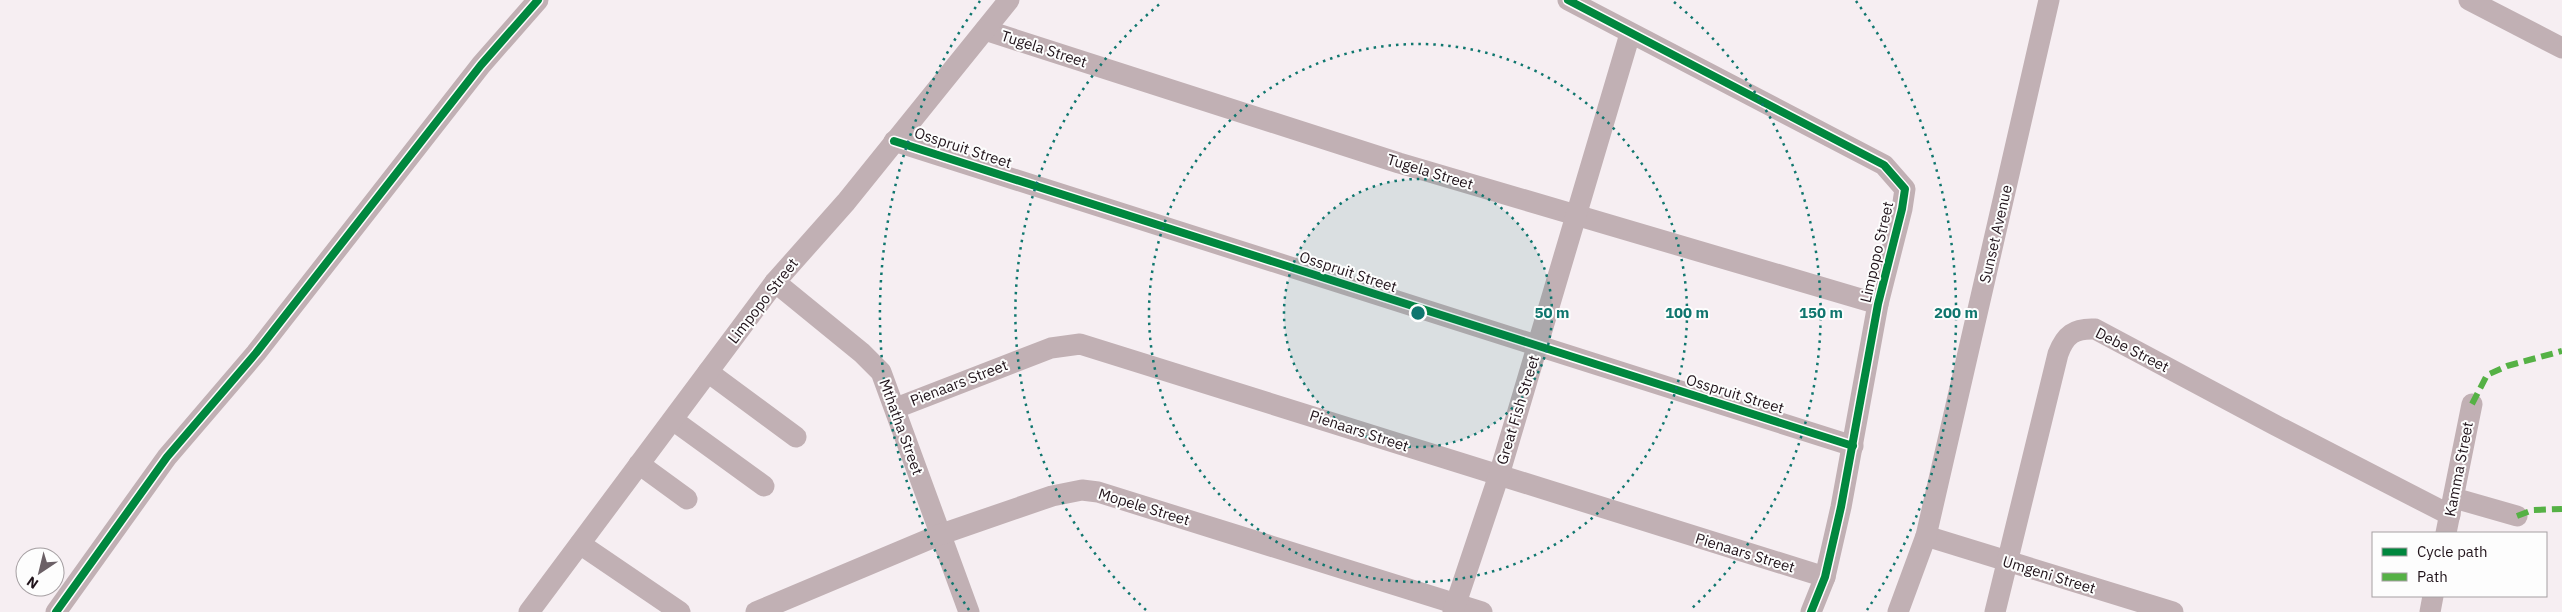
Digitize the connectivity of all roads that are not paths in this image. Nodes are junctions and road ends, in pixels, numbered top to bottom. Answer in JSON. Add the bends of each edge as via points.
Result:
{"nodes":[{"id":1,"x":538,"y":0,"type":"edge"},
{"id":2,"x":1009,"y":0,"type":"edge"},
{"id":3,"x":1568,"y":0,"type":"edge"},
{"id":4,"x":2049,"y":0,"type":"edge"},
{"id":5,"x":2469,"y":0,"type":"edge"},
{"id":6,"x":985,"y":30,"type":"junction"},
{"id":7,"x":1630,"y":34,"type":"junction"},
{"id":8,"x":2562,"y":48,"type":"edge"},
{"id":9,"x":894,"y":141,"type":"junction"},
{"id":10,"x":1576,"y":214,"type":"junction"},
{"id":11,"x":775,"y":282,"type":"junction"},
{"id":12,"x":1878,"y":304,"type":"junction"},
{"id":13,"x":1537,"y":347,"type":"junction"},
{"id":14,"x":708,"y":372,"type":"junction"},
{"id":15,"x":2472,"y":404,"type":"dead end"},
{"id":16,"x":896,"y":408,"type":"junction"},
{"id":17,"x":673,"y":420,"type":"junction"},
{"id":18,"x":796,"y":437,"type":"dead end"},
{"id":19,"x":1853,"y":446,"type":"junction"},
{"id":20,"x":640,"y":464,"type":"junction"},
{"id":21,"x":1498,"y":475,"type":"junction"},
{"id":22,"x":764,"y":486,"type":"dead end"},
{"id":23,"x":687,"y":499,"type":"dead end"},
{"id":24,"x":2450,"y":515,"type":"edge"},
{"id":25,"x":2517,"y":516,"type":"dead end"},
{"id":26,"x":939,"y":535,"type":"junction"},
{"id":27,"x":1926,"y":536,"type":"junction"},
{"id":28,"x":580,"y":544,"type":"junction"},
{"id":29,"x":2007,"y":562,"type":"junction"},
{"id":30,"x":1825,"y":578,"type":"junction"},
{"id":31,"x":2434,"y":597,"type":"edge"},
{"id":32,"x":1454,"y":607,"type":"edge"},
{"id":33,"x":56,"y":612,"type":"edge"},
{"id":34,"x":531,"y":612,"type":"edge"},
{"id":35,"x":680,"y":612,"type":"edge"},
{"id":36,"x":756,"y":612,"type":"edge"},
{"id":37,"x":969,"y":612,"type":"edge"},
{"id":38,"x":1482,"y":612,"type":"edge"},
{"id":39,"x":1811,"y":612,"type":"edge"},
{"id":40,"x":1898,"y":612,"type":"edge"},
{"id":41,"x":1995,"y":612,"type":"edge"},
{"id":42,"x":2174,"y":612,"type":"edge"},
{"id":43,"x":2430,"y":612,"type":"edge"}],
"edges":[{"from":1,"to":33,"type":"street","via":[[481,65],[256,353],[162,463]]},
{"from":2,"to":6,"type":"street","name":"Limpopo Street"},
{"from":3,"to":7,"type":"street","name":"Limpopo Street"},
{"from":4,"to":27,"type":"street","name":"Sunset Avenue"},
{"from":5,"to":8,"type":"street"},
{"from":6,"to":9,"type":"street","name":"Limpopo Street"},
{"from":6,"to":10,"type":"street","name":"Tugela Street","via":[[1399,163]]},
{"from":7,"to":10,"type":"street","name":"Great Fish Street"},
{"from":7,"to":12,"type":"street","name":"Limpopo Street","via":[[1884,165],[1895,176],[1905,189]]},
{"from":9,"to":11,"type":"street","name":"Limpopo Street","via":[[846,202]]},
{"from":9,"to":13,"type":"street","name":"Osspruit Street"},
{"from":10,"to":12,"type":"street","name":"Tugela Street"},
{"from":10,"to":13,"type":"street","name":"Great Fish Street"},
{"from":11,"to":14,"type":"street","name":"Limpopo Street"},
{"from":11,"to":16,"type":"street","name":"Mthatha Street","via":[[872,361],[881,372]]},
{"from":12,"to":19,"type":"street","name":"Limpopo Street"},
{"from":13,"to":19,"type":"street","name":"Osspruit Street"},
{"from":13,"to":21,"type":"street","name":"Great Fish Street"},
{"from":14,"to":17,"type":"street","name":"Limpopo Street"},
{"from":14,"to":18,"type":"street"},
{"from":15,"to":24,"type":"street","name":"Kamma Street"},
{"from":16,"to":21,"type":"street","name":"Pienaars Street","via":[[1051,348],[1080,344]]},
{"from":16,"to":26,"type":"street","name":"Mthatha Street"},
{"from":17,"to":20,"type":"street","name":"Limpopo Street"},
{"from":17,"to":22,"type":"street"},
{"from":19,"to":30,"type":"street","name":"Limpopo Street"},
{"from":20,"to":23,"type":"street"},
{"from":20,"to":28,"type":"street","name":"Limpopo Street"},
{"from":21,"to":30,"type":"street","name":"Pienaars Street"},
{"from":21,"to":32,"type":"street","name":"Great Fish Street"},
{"from":24,"to":25,"type":"street","name":"Debe Street"},
{"from":24,"to":29,"type":"street","name":"Debe Street","via":[[2095,329],[2081,328],[2068,334],[2058,354]]},
{"from":26,"to":32,"type":"street","name":"Mopele Street","via":[[1052,496],[1076,491],[1098,492]]},
{"from":26,"to":36,"type":"street","name":"Mopele Street"},
{"from":26,"to":37,"type":"street","name":"Mthatha Street"},
{"from":27,"to":29,"type":"street","name":"Umgeni Street"},
{"from":27,"to":40,"type":"street","name":"Sunset Avenue"},
{"from":28,"to":34,"type":"street","name":"Limpopo Street"},
{"from":28,"to":35,"type":"street"},
{"from":29,"to":41,"type":"street","name":"Debe Street"},
{"from":29,"to":42,"type":"street","name":"Umgeni Street"},
{"from":30,"to":39,"type":"street","name":"Limpopo Street"},
{"from":31,"to":43,"type":"street"},
{"from":32,"to":38,"type":"street","name":"Mopele Street"}]}
